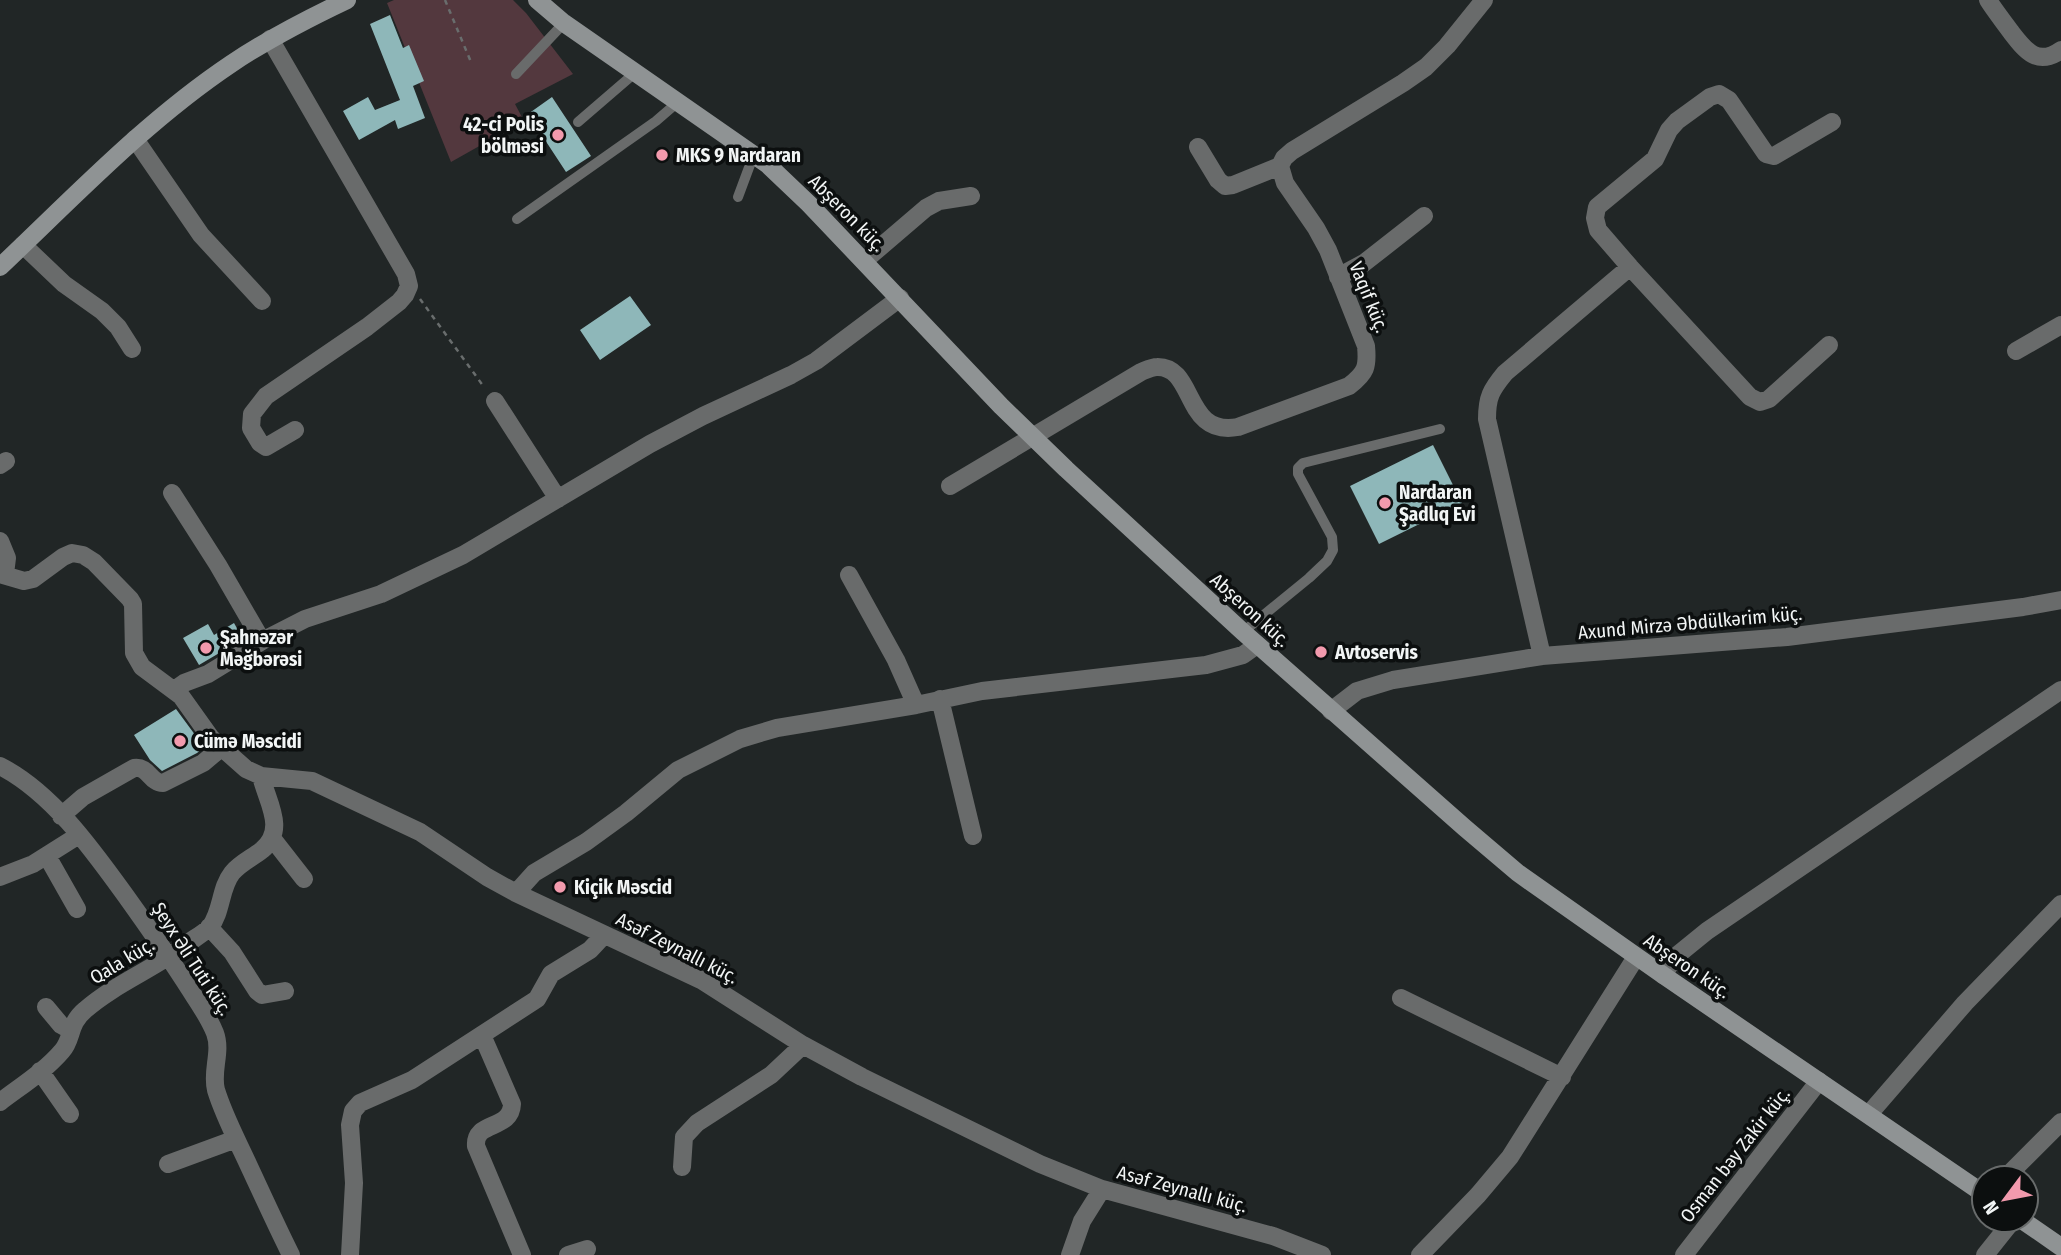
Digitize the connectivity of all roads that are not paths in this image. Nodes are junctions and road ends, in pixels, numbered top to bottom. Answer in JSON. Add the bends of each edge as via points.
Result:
{"nodes":[{"id":1,"x":347,"y":0,"type":"edge"},
{"id":2,"x":537,"y":0,"type":"edge"},
{"id":3,"x":1484,"y":0,"type":"edge"},
{"id":4,"x":1988,"y":0,"type":"edge"},
{"id":5,"x":319,"y":6,"type":"edge"},
{"id":6,"x":564,"y":23,"type":"junction"},
{"id":7,"x":270,"y":39,"type":"junction"},
{"id":8,"x":2061,"y":50,"type":"edge"},
{"id":9,"x":636,"y":72,"type":"junction"},
{"id":10,"x":516,"y":74,"type":"dead end"},
{"id":11,"x":678,"y":102,"type":"junction"},
{"id":12,"x":578,"y":122,"type":"dead end"},
{"id":13,"x":1832,"y":122,"type":"dead end"},
{"id":14,"x":135,"y":139,"type":"junction"},
{"id":15,"x":1198,"y":147,"type":"dead end"},
{"id":16,"x":754,"y":154,"type":"junction"},
{"id":17,"x":1280,"y":166,"type":"junction"},
{"id":18,"x":971,"y":196,"type":"dead end"},
{"id":19,"x":738,"y":197,"type":"dead end"},
{"id":20,"x":1424,"y":216,"type":"dead end"},
{"id":21,"x":517,"y":219,"type":"dead end"},
{"id":22,"x":23,"y":245,"type":"junction"},
{"id":23,"x":864,"y":261,"type":"junction"},
{"id":24,"x":0,"y":267,"type":"edge"},
{"id":25,"x":1630,"y":267,"type":"junction"},
{"id":26,"x":1338,"y":277,"type":"junction"},
{"id":27,"x":901,"y":298,"type":"junction"},
{"id":28,"x":262,"y":301,"type":"dead end"},
{"id":29,"x":2061,"y":325,"type":"edge"},
{"id":30,"x":1829,"y":345,"type":"dead end"},
{"id":31,"x":132,"y":349,"type":"dead end"},
{"id":32,"x":2016,"y":351,"type":"dead end"},
{"id":33,"x":495,"y":401,"type":"road end"},
{"id":34,"x":1440,"y":429,"type":"dead end"},
{"id":35,"x":295,"y":430,"type":"dead end"},
{"id":36,"x":1032,"y":436,"type":"junction"},
{"id":37,"x":950,"y":486,"type":"dead end"},
{"id":38,"x":172,"y":493,"type":"dead end"},
{"id":39,"x":558,"y":499,"type":"junction"},
{"id":40,"x":0,"y":541,"type":"edge"},
{"id":41,"x":3,"y":574,"type":"edge"},
{"id":42,"x":849,"y":575,"type":"dead end"},
{"id":43,"x":2060,"y":601,"type":"edge"},
{"id":44,"x":1243,"y":632,"type":"junction"},
{"id":45,"x":262,"y":641,"type":"junction"},
{"id":46,"x":1257,"y":645,"type":"junction"},
{"id":47,"x":1542,"y":656,"type":"junction"},
{"id":48,"x":174,"y":690,"type":"junction"},
{"id":49,"x":2061,"y":690,"type":"edge"},
{"id":50,"x":940,"y":699,"type":"junction"},
{"id":51,"x":916,"y":705,"type":"junction"},
{"id":52,"x":1331,"y":711,"type":"junction"},
{"id":53,"x":221,"y":748,"type":"junction"},
{"id":54,"x":0,"y":766,"type":"edge"},
{"id":55,"x":261,"y":776,"type":"junction"},
{"id":56,"x":61,"y":816,"type":"junction"},
{"id":57,"x":79,"y":835,"type":"junction"},
{"id":58,"x":973,"y":836,"type":"dead end"},
{"id":59,"x":272,"y":838,"type":"junction"},
{"id":60,"x":47,"y":856,"type":"junction"},
{"id":61,"x":0,"y":877,"type":"edge"},
{"id":62,"x":304,"y":879,"type":"dead end"},
{"id":63,"x":516,"y":893,"type":"junction"},
{"id":64,"x":2061,"y":904,"type":"edge"},
{"id":65,"x":77,"y":909,"type":"dead end"},
{"id":66,"x":209,"y":927,"type":"junction"},
{"id":67,"x":604,"y":935,"type":"junction"},
{"id":68,"x":170,"y":957,"type":"junction"},
{"id":69,"x":1636,"y":957,"type":"junction"},
{"id":70,"x":1663,"y":975,"type":"junction"},
{"id":71,"x":285,"y":991,"type":"dead end"},
{"id":72,"x":1401,"y":998,"type":"dead end"},
{"id":73,"x":46,"y":1007,"type":"dead end"},
{"id":74,"x":70,"y":1030,"type":"junction"},
{"id":75,"x":482,"y":1035,"type":"junction"},
{"id":76,"x":803,"y":1045,"type":"junction"},
{"id":77,"x":40,"y":1071,"type":"junction"},
{"id":78,"x":1562,"y":1077,"type":"junction"},
{"id":79,"x":1819,"y":1081,"type":"junction"},
{"id":80,"x":0,"y":1102,"type":"edge"},
{"id":81,"x":70,"y":1114,"type":"dead end"},
{"id":82,"x":1869,"y":1114,"type":"junction"},
{"id":83,"x":2061,"y":1122,"type":"edge"},
{"id":84,"x":236,"y":1139,"type":"junction"},
{"id":85,"x":168,"y":1164,"type":"dead end"},
{"id":86,"x":2018,"y":1164,"type":"edge"},
{"id":87,"x":682,"y":1167,"type":"dead end"},
{"id":88,"x":1970,"y":1184,"type":"edge"},
{"id":89,"x":1102,"y":1189,"type":"junction"},
{"id":90,"x":2040,"y":1232,"type":"edge"},
{"id":91,"x":2002,"y":1234,"type":"edge"},
{"id":92,"x":2061,"y":1247,"type":"edge"},
{"id":93,"x":587,"y":1249,"type":"dead end"},
{"id":94,"x":1301,"y":1251,"type":"edge"},
{"id":95,"x":291,"y":1255,"type":"edge"},
{"id":96,"x":350,"y":1255,"type":"edge"},
{"id":97,"x":522,"y":1255,"type":"edge"},
{"id":98,"x":568,"y":1255,"type":"edge"},
{"id":99,"x":1070,"y":1255,"type":"edge"},
{"id":100,"x":1322,"y":1255,"type":"edge"},
{"id":101,"x":1420,"y":1255,"type":"edge"},
{"id":102,"x":1684,"y":1255,"type":"edge"},
{"id":103,"x":1985,"y":1255,"type":"edge"}],
"edges":[{"from":1,"to":5,"type":"main road"},
{"from":2,"to":6,"type":"main road","name":"Abşeron küç."},
{"from":3,"to":17,"type":"street","via":[[1426,67],[1292,151]]},
{"from":4,"to":8,"type":"street","via":[[2026,52],[2039,57]]},
{"from":5,"to":7,"type":"main road"},
{"from":6,"to":9,"type":"main road","name":"Abşeron küç."},
{"from":6,"to":10,"type":"lane"},
{"from":7,"to":14,"type":"main road","via":[[203,84]]},
{"from":7,"to":35,"type":"street","via":[[409,286],[399,302],[266,396],[252,414],[251,428],[266,447]]},
{"from":9,"to":11,"type":"main road","name":"Abşeron küç."},
{"from":9,"to":12,"type":"lane"},
{"from":11,"to":16,"type":"main road","name":"Abşeron küç."},
{"from":11,"to":21,"type":"lane"},
{"from":13,"to":25,"type":"street","via":[[1774,156],[1766,154],[1729,100],[1719,94],[1710,97],[1669,130],[1655,159],[1597,207],[1598,230]]},
{"from":14,"to":22,"type":"main road"},
{"from":14,"to":28,"type":"street","via":[[201,235]]},
{"from":15,"to":17,"type":"street","via":[[1225,186]]},
{"from":16,"to":19,"type":"lane"},
{"from":16,"to":23,"type":"main road","name":"Abşeron küç."},
{"from":17,"to":26,"type":"street","name":"Vaqif küç."},
{"from":18,"to":23,"type":"street","via":[[926,208]]},
{"from":20,"to":26,"type":"street","via":[[1364,263]]},
{"from":22,"to":24,"type":"main road"},
{"from":22,"to":31,"type":"street","via":[[64,284],[102,311]]},
{"from":23,"to":27,"type":"main road","name":"Abşeron küç."},
{"from":25,"to":30,"type":"street","via":[[1760,402]]},
{"from":25,"to":47,"type":"street","via":[[1505,373],[1487,402],[1487,419]]},
{"from":26,"to":36,"type":"street","name":"Vaqif küç.","via":[[1366,346],[1368,363],[1349,387],[1225,429],[1205,421],[1170,369],[1156,367]]},
{"from":27,"to":36,"type":"main road","name":"Abşeron küç."},
{"from":27,"to":39,"type":"street","via":[[816,361],[702,416]]},
{"from":29,"to":32,"type":"street"},
{"from":33,"to":39,"type":"street"},
{"from":34,"to":44,"type":"lane","via":[[1298,468],[1332,537],[1333,550],[1309,578]]},
{"from":36,"to":37,"type":"street"},
{"from":36,"to":44,"type":"main road","name":"Abşeron küç."},
{"from":38,"to":45,"type":"street"},
{"from":39,"to":45,"type":"street","via":[[463,555],[381,594],[305,619]]},
{"from":40,"to":41,"type":"street","via":[[6,558]]},
{"from":41,"to":48,"type":"street","name":"Asəf Zeynallı küç.","via":[[24,582],[72,553],[94,562],[133,604],[133,645],[138,660],[148,673]]},
{"from":42,"to":51,"type":"street"},
{"from":43,"to":47,"type":"street","name":"Axund Mirzə Əbdülkərim küç.","via":[[1787,637]]},
{"from":44,"to":46,"type":"main road","name":"Abşeron küç."},
{"from":45,"to":48,"type":"street"},
{"from":46,"to":50,"type":"street","via":[[1243,655],[1206,665]]},
{"from":46,"to":52,"type":"main road","name":"Abşeron küç."},
{"from":47,"to":52,"type":"street","name":"Axund Mirzə Əbdülkərim küç.","via":[[1393,680],[1357,691]]},
{"from":48,"to":53,"type":"street","name":"Asəf Zeynallı küç."},
{"from":49,"to":70,"type":"street","via":[[1707,932],[1675,957]]},
{"from":50,"to":51,"type":"street"},
{"from":50,"to":58,"type":"street"},
{"from":51,"to":63,"type":"street","via":[[740,739],[678,770],[586,842],[534,873]]},
{"from":52,"to":69,"type":"main road","name":"Abşeron küç.","via":[[1518,873]]},
{"from":53,"to":55,"type":"street","name":"Asəf Zeynallı küç."},
{"from":53,"to":56,"type":"street","via":[[203,763],[163,783],[146,770],[134,768],[83,797]]},
{"from":54,"to":56,"type":"street","name":"Şeyx Əli Tuti küç.","via":[[30,786]]},
{"from":55,"to":59,"type":"street","via":[[273,809]]},
{"from":55,"to":63,"type":"street","name":"Asəf Zeynallı küç.","via":[[312,781],[420,832]]},
{"from":56,"to":57,"type":"street","name":"Şeyx Əli Tuti küç."},
{"from":57,"to":60,"type":"street"},
{"from":57,"to":68,"type":"street","name":"Şeyx Əli Tuti küç."},
{"from":59,"to":62,"type":"street"},
{"from":59,"to":66,"type":"street","name":"Qala küç.","via":[[230,875]]},
{"from":60,"to":61,"type":"street"},
{"from":60,"to":65,"type":"street"},
{"from":63,"to":67,"type":"street","name":"Asəf Zeynallı küç."},
{"from":64,"to":82,"type":"street","via":[[1965,1003]]},
{"from":66,"to":68,"type":"street","name":"Qala küç."},
{"from":66,"to":71,"type":"street","via":[[232,951],[257,991],[262,995]]},
{"from":67,"to":75,"type":"street","via":[[590,950],[551,974],[537,999]]},
{"from":67,"to":76,"type":"street","name":"Asəf Zeynallı küç.","via":[[701,980]]},
{"from":68,"to":74,"type":"street","name":"Qala küç.","via":[[83,1011]]},
{"from":68,"to":84,"type":"street","name":"Şeyx Əli Tuti küç.","via":[[215,1033],[216,1090]]},
{"from":69,"to":70,"type":"main road","name":"Abşeron küç."},
{"from":69,"to":78,"type":"street"},
{"from":70,"to":79,"type":"main road","name":"Abşeron küç."},
{"from":72,"to":78,"type":"street"},
{"from":73,"to":74,"type":"street"},
{"from":74,"to":77,"type":"street","name":"Qala küç.","via":[[63,1051]]},
{"from":75,"to":96,"type":"street","via":[[353,1111]]},
{"from":75,"to":97,"type":"street","via":[[512,1112],[478,1133],[476,1146]]},
{"from":76,"to":87,"type":"street","via":[[771,1075],[684,1137]]},
{"from":76,"to":89,"type":"street","name":"Asəf Zeynallı küç.","via":[[1040,1164]]},
{"from":77,"to":80,"type":"street","name":"Qala küç."},
{"from":77,"to":81,"type":"street"},
{"from":78,"to":101,"type":"street","via":[[1510,1157]]},
{"from":79,"to":82,"type":"main road","name":"Abşeron küç."},
{"from":79,"to":102,"type":"street","name":"Osman bəy Zakir küç."},
{"from":82,"to":88,"type":"main road","name":"Abşeron küç."},
{"from":83,"to":86,"type":"street"},
{"from":84,"to":85,"type":"street"},
{"from":84,"to":95,"type":"street","name":"Şeyx Əli Tuti küç."},
{"from":89,"to":94,"type":"street","name":"Asəf Zeynallı küç.","via":[[1273,1236]]},
{"from":89,"to":99,"type":"street","via":[[1082,1221]]},
{"from":90,"to":92,"type":"main road"},
{"from":91,"to":103,"type":"street"},
{"from":93,"to":98,"type":"street"},
{"from":94,"to":100,"type":"street","name":"Asəf Zeynallı küç."}]}
